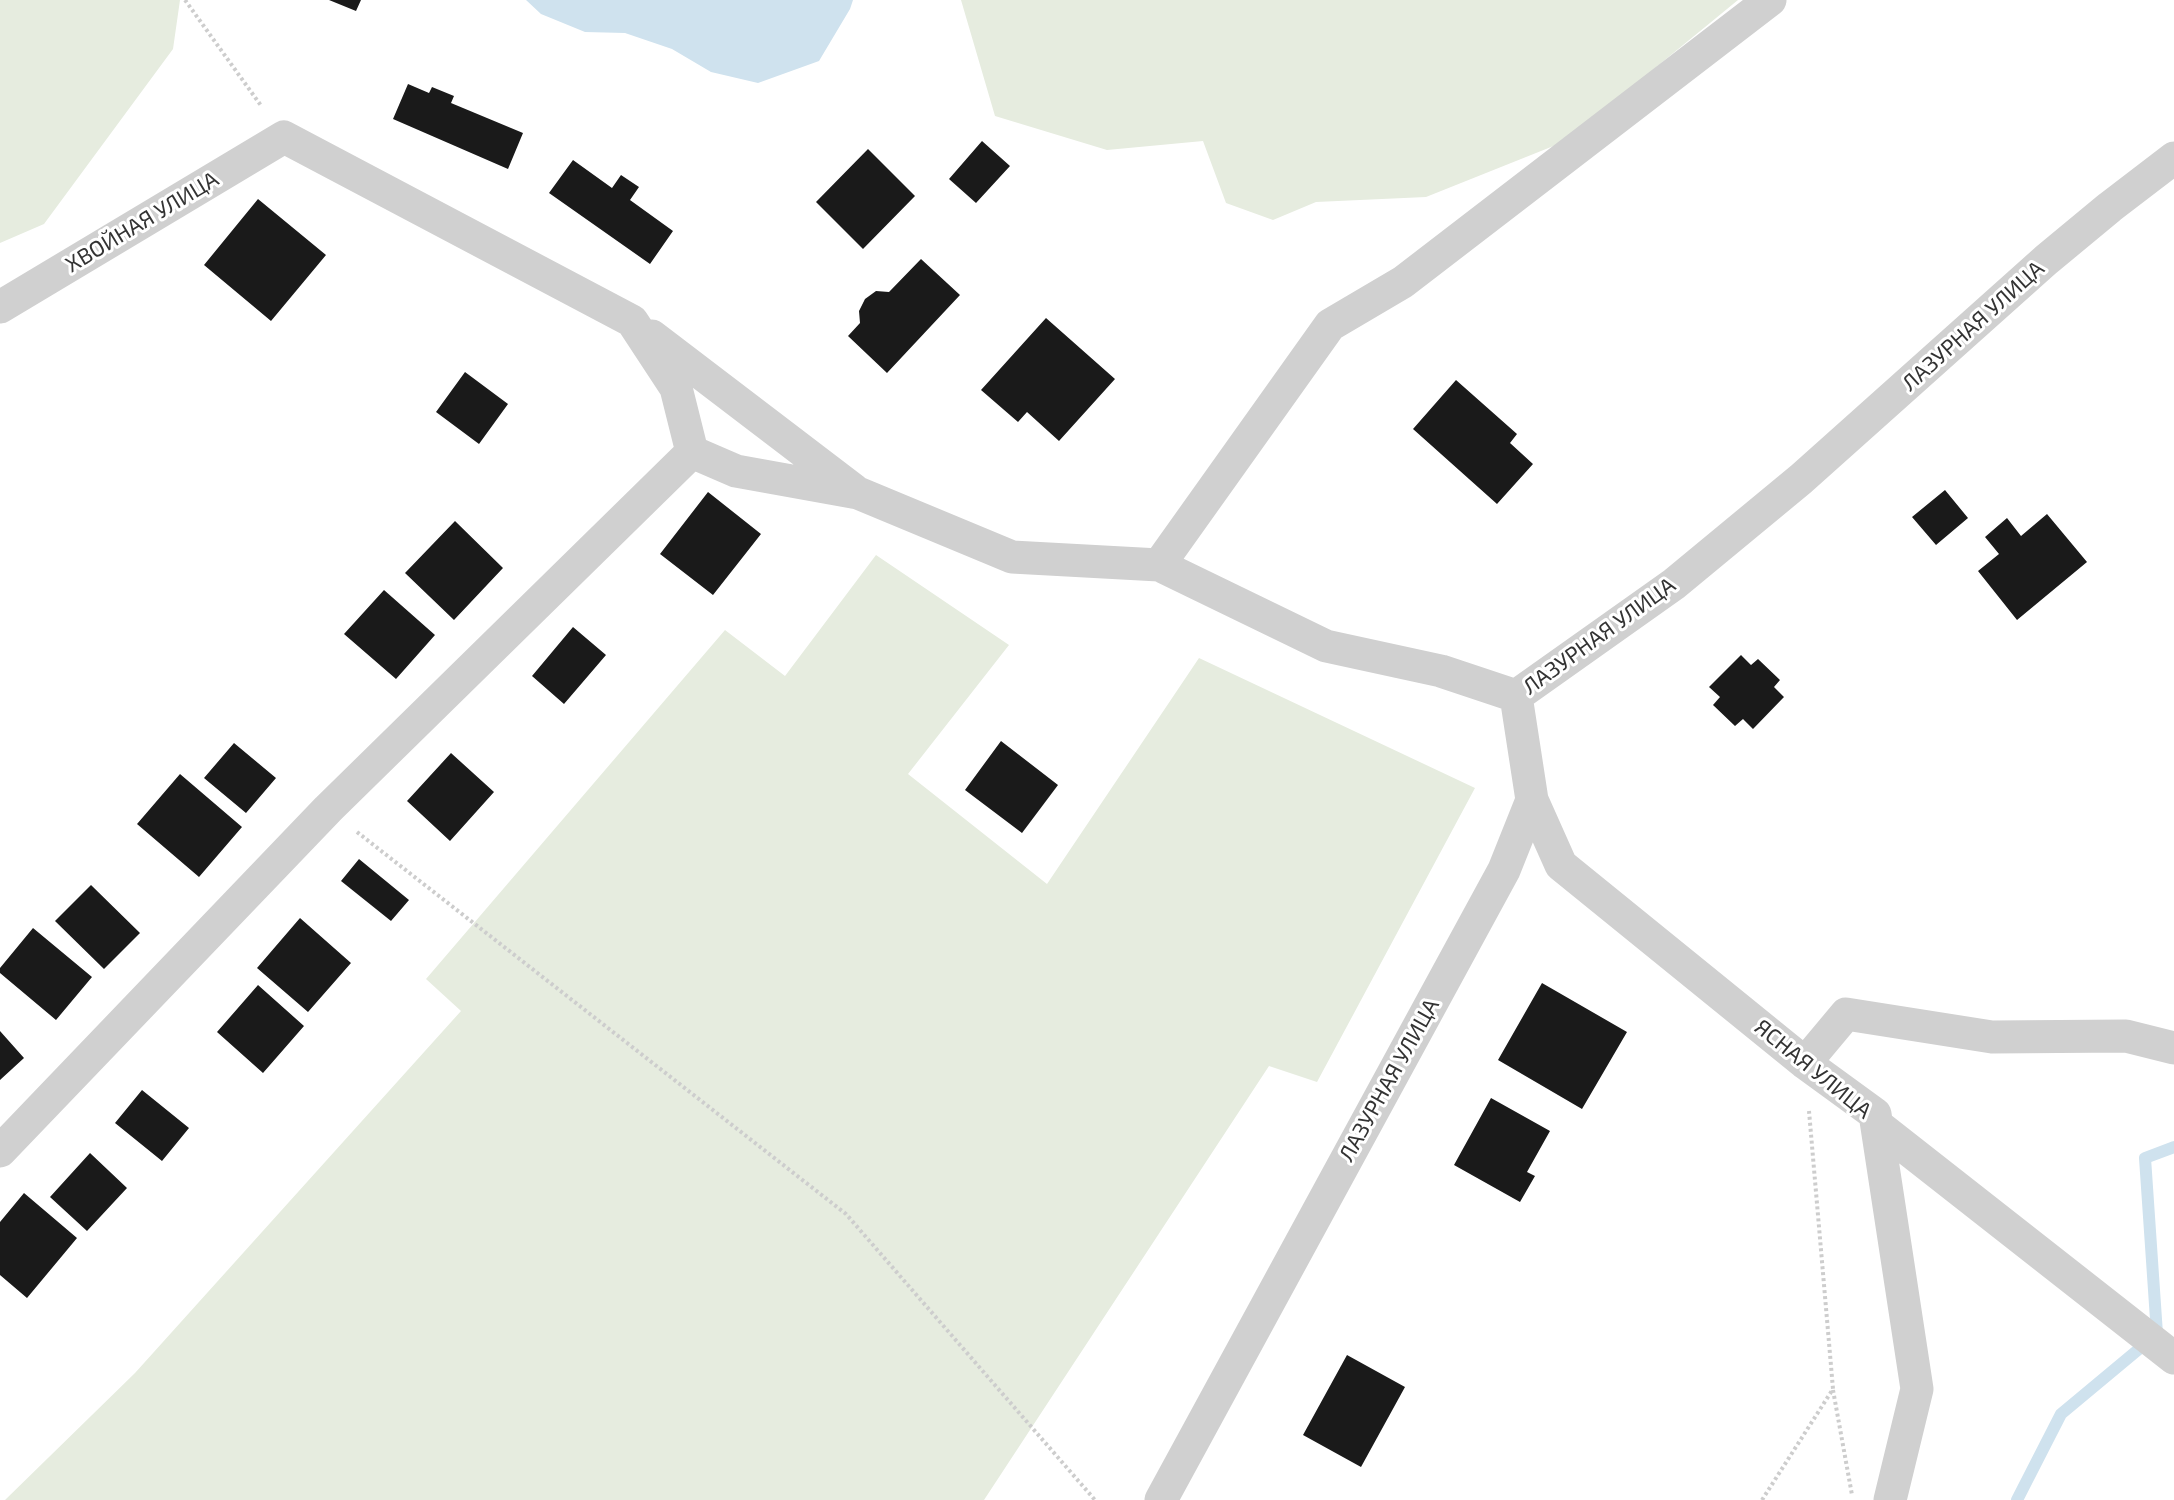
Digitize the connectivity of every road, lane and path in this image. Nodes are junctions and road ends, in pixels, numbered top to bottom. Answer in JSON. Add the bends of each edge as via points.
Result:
{"nodes":[{"id":1,"x":185,"y":0,"type":"edge"},
{"id":2,"x":1770,"y":0,"type":"edge"},
{"id":3,"x":284,"y":137,"type":"junction"},
{"id":4,"x":2174,"y":158,"type":"edge"},
{"id":5,"x":0,"y":307,"type":"edge"},
{"id":6,"x":632,"y":321,"type":"junction"},
{"id":7,"x":692,"y":452,"type":"junction"},
{"id":8,"x":858,"y":493,"type":"junction"},
{"id":9,"x":1159,"y":565,"type":"junction"},
{"id":10,"x":1516,"y":696,"type":"junction"},
{"id":11,"x":1532,"y":800,"type":"junction"},
{"id":12,"x":328,"y":809,"type":"junction"},
{"id":13,"x":2174,"y":1048,"type":"edge"},
{"id":14,"x":1804,"y":1063,"type":"junction"},
{"id":15,"x":1877,"y":1125,"type":"junction"},
{"id":16,"x":0,"y":1151,"type":"edge"},
{"id":17,"x":2174,"y":1358,"type":"edge"},
{"id":18,"x":1833,"y":1389,"type":"junction"},
{"id":19,"x":1095,"y":1500,"type":"edge"},
{"id":20,"x":1161,"y":1500,"type":"edge"},
{"id":21,"x":1762,"y":1500,"type":"edge"},
{"id":22,"x":1853,"y":1500,"type":"edge"},
{"id":23,"x":1890,"y":1500,"type":"edge"}],
"edges":[{"from":1,"to":3,"type":"path"},
{"from":2,"to":9,"type":"street","via":[[1403,282],[1330,325]]},
{"from":3,"to":5,"type":"street","name":"ХВОЙНАЯ УЛИЦА"},
{"from":3,"to":6,"type":"street"},
{"from":4,"to":10,"type":"street","name":"ЛАЗУРНАЯ УЛИЦА","via":[[2046,260],[1801,479],[1674,584]]},
{"from":6,"to":7,"type":"street","via":[[676,388]]},
{"from":6,"to":8,"type":"street"},
{"from":7,"to":8,"type":"street","via":[[736,471]]},
{"from":7,"to":12,"type":"street"},
{"from":8,"to":9,"type":"street","via":[[1012,557]]},
{"from":9,"to":10,"type":"street","via":[[1326,646],[1441,671]]},
{"from":10,"to":11,"type":"street","name":"ЛАЗУРНАЯ УЛИЦА"},
{"from":11,"to":14,"type":"street","name":"ЯСНАЯ УЛИЦА","via":[[1561,865]]},
{"from":11,"to":20,"type":"street","name":"ЛАЗУРНАЯ УЛИЦА","via":[[1504,870]]},
{"from":12,"to":16,"type":"street"},
{"from":12,"to":19,"type":"path","via":[[846,1214]]},
{"from":13,"to":14,"type":"street","via":[[2126,1036],[1992,1037],[1846,1014]]},
{"from":14,"to":15,"type":"street","name":"ЯСНАЯ УЛИЦА","via":[[1875,1114]]},
{"from":14,"to":18,"type":"path"},
{"from":15,"to":17,"type":"street"},
{"from":15,"to":23,"type":"street","name":"ЯСНАЯ УЛИЦА","via":[[1917,1389]]},
{"from":18,"to":21,"type":"path"},
{"from":18,"to":22,"type":"path"}]}
